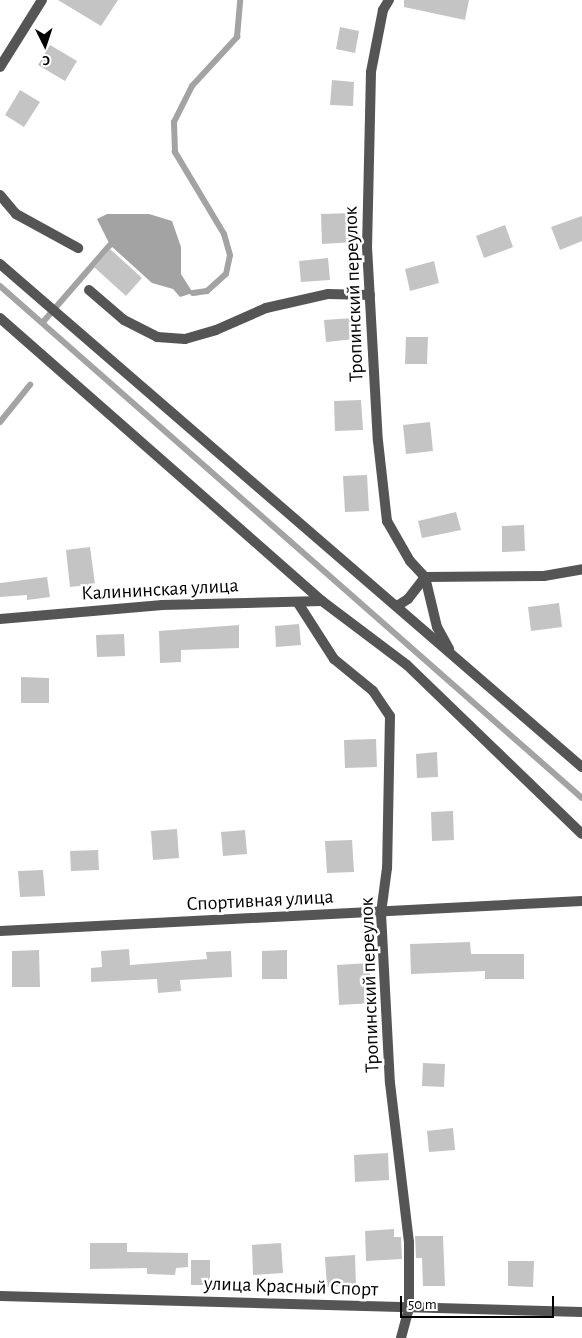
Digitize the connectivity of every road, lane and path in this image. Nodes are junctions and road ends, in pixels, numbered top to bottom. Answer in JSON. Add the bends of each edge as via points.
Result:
{"nodes":[{"id":1,"x":42,"y":0,"type":"edge"},
{"id":2,"x":389,"y":0,"type":"edge"},
{"id":3,"x":0,"y":67,"type":"edge"},
{"id":4,"x":0,"y":196,"type":"edge"},
{"id":5,"x":78,"y":248,"type":"dead end"},
{"id":6,"x":0,"y":264,"type":"edge"},
{"id":7,"x":89,"y":290,"type":"dead end"},
{"id":8,"x":370,"y":296,"type":"junction"},
{"id":9,"x":0,"y":318,"type":"edge"},
{"id":10,"x":582,"y":569,"type":"edge"},
{"id":11,"x":424,"y":577,"type":"junction"},
{"id":12,"x":322,"y":601,"type":"junction"},
{"id":13,"x":298,"y":603,"type":"junction"},
{"id":14,"x":397,"y":606,"type":"junction"},
{"id":15,"x":0,"y":619,"type":"edge"},
{"id":16,"x":453,"y":657,"type":"junction"},
{"id":17,"x":582,"y":767,"type":"edge"},
{"id":18,"x":582,"y":834,"type":"edge"},
{"id":19,"x":582,"y":901,"type":"edge"},
{"id":20,"x":382,"y":913,"type":"junction"},
{"id":21,"x":0,"y":931,"type":"edge"},
{"id":22,"x":0,"y":1296,"type":"edge"},
{"id":23,"x":409,"y":1308,"type":"junction"},
{"id":24,"x":582,"y":1312,"type":"edge"},
{"id":25,"x":402,"y":1338,"type":"edge"}],
"edges":[{"from":1,"to":3,"type":"street"},
{"from":2,"to":8,"type":"street","name":"Тропинский переулок","via":[[383,10],[371,72]]},
{"from":4,"to":5,"type":"street","via":[[16,214]]},
{"from":6,"to":14,"type":"street"},
{"from":7,"to":8,"type":"street","via":[[133,324],[157,337],[185,339],[216,330],[266,308],[328,294]]},
{"from":8,"to":11,"type":"street","name":"Тропинский переулок","via":[[378,441],[387,521],[410,561]]},
{"from":9,"to":12,"type":"street"},
{"from":10,"to":11,"type":"street","via":[[544,576]]},
{"from":11,"to":14,"type":"street","via":[[408,599]]},
{"from":11,"to":16,"type":"street","via":[[437,627]]},
{"from":12,"to":13,"type":"street","name":"Калининская улица"},
{"from":12,"to":18,"type":"street","via":[[407,665]]},
{"from":13,"to":15,"type":"street","name":"Калининская улица","via":[[162,605]]},
{"from":13,"to":20,"type":"street","name":"Тропинский переулок","via":[[334,659],[373,691],[390,716],[387,868]]},
{"from":14,"to":16,"type":"street"},
{"from":16,"to":17,"type":"street"},
{"from":19,"to":20,"type":"street","name":"Спортивная улица"},
{"from":20,"to":21,"type":"street","name":"Спортивная улица"},
{"from":20,"to":23,"type":"street","name":"Тропинский переулок","via":[[390,1083],[409,1242]]},
{"from":22,"to":23,"type":"street","name":"улица Красный Спорт"},
{"from":23,"to":24,"type":"street","name":"улица Красный Спорт"},
{"from":23,"to":25,"type":"street","name":"Тропинский переулок"}]}
